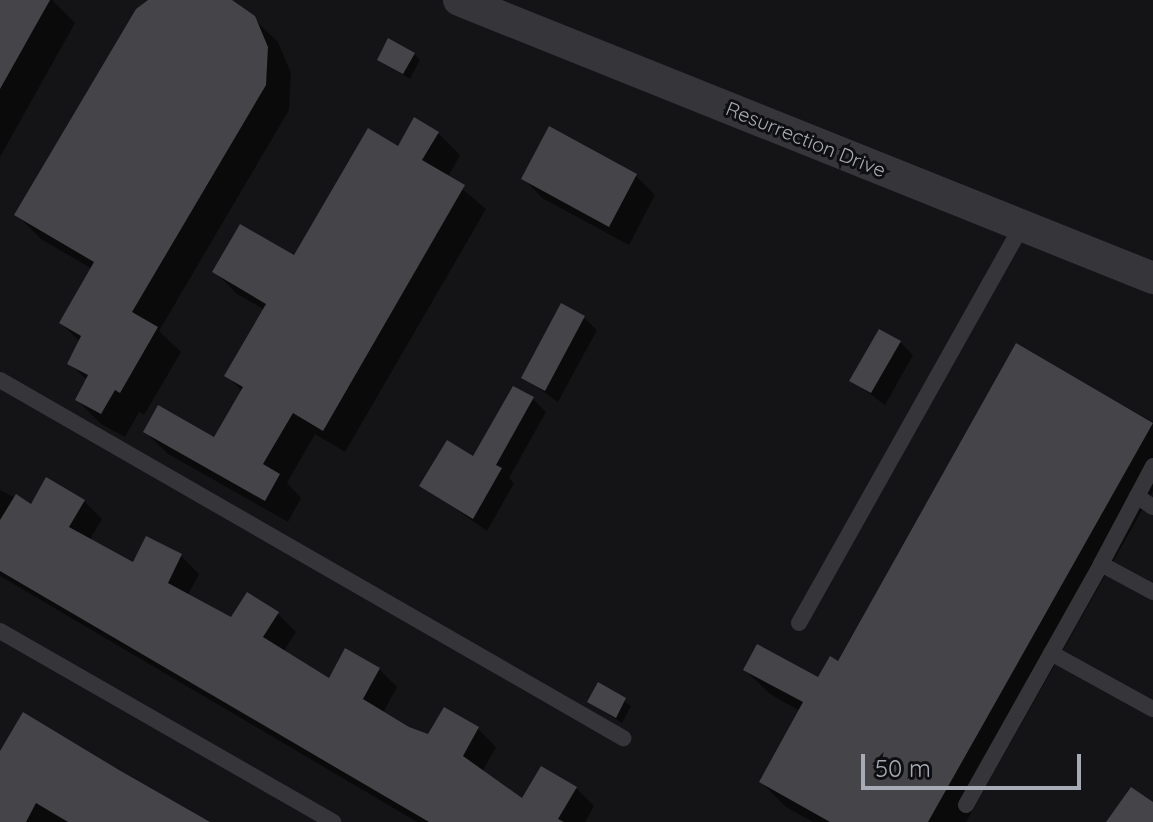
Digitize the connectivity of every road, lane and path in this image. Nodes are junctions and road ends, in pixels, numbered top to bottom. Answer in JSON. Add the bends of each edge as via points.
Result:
{"nodes":[{"id":1,"x":459,"y":0,"type":"edge"},
{"id":2,"x":1022,"y":225,"type":"junction"},
{"id":3,"x":1153,"y":278,"type":"edge"},
{"id":4,"x":0,"y":380,"type":"edge"},
{"id":5,"x":1153,"y":466,"type":"edge"},
{"id":6,"x":1137,"y":496,"type":"junction"},
{"id":7,"x":1153,"y":507,"type":"edge"},
{"id":8,"x":1101,"y":564,"type":"junction"},
{"id":9,"x":1153,"y":592,"type":"edge"},
{"id":10,"x":799,"y":623,"type":"dead end"},
{"id":11,"x":0,"y":631,"type":"edge"},
{"id":12,"x":1051,"y":653,"type":"junction"},
{"id":13,"x":1153,"y":709,"type":"edge"},
{"id":14,"x":623,"y":738,"type":"dead end"},
{"id":15,"x":966,"y":805,"type":"dead end"},
{"id":16,"x":333,"y":822,"type":"edge"}],
"edges":[{"from":1,"to":2,"type":"street","name":"Resurrection Drive"},
{"from":2,"to":3,"type":"street","name":"Resurrection Drive"},
{"from":2,"to":10,"type":"lane"},
{"from":4,"to":14,"type":"lane"},
{"from":5,"to":6,"type":"lane"},
{"from":6,"to":7,"type":"lane"},
{"from":6,"to":8,"type":"lane"},
{"from":8,"to":9,"type":"lane"},
{"from":8,"to":12,"type":"lane"},
{"from":11,"to":16,"type":"lane"},
{"from":12,"to":13,"type":"lane"},
{"from":12,"to":15,"type":"lane"}]}
